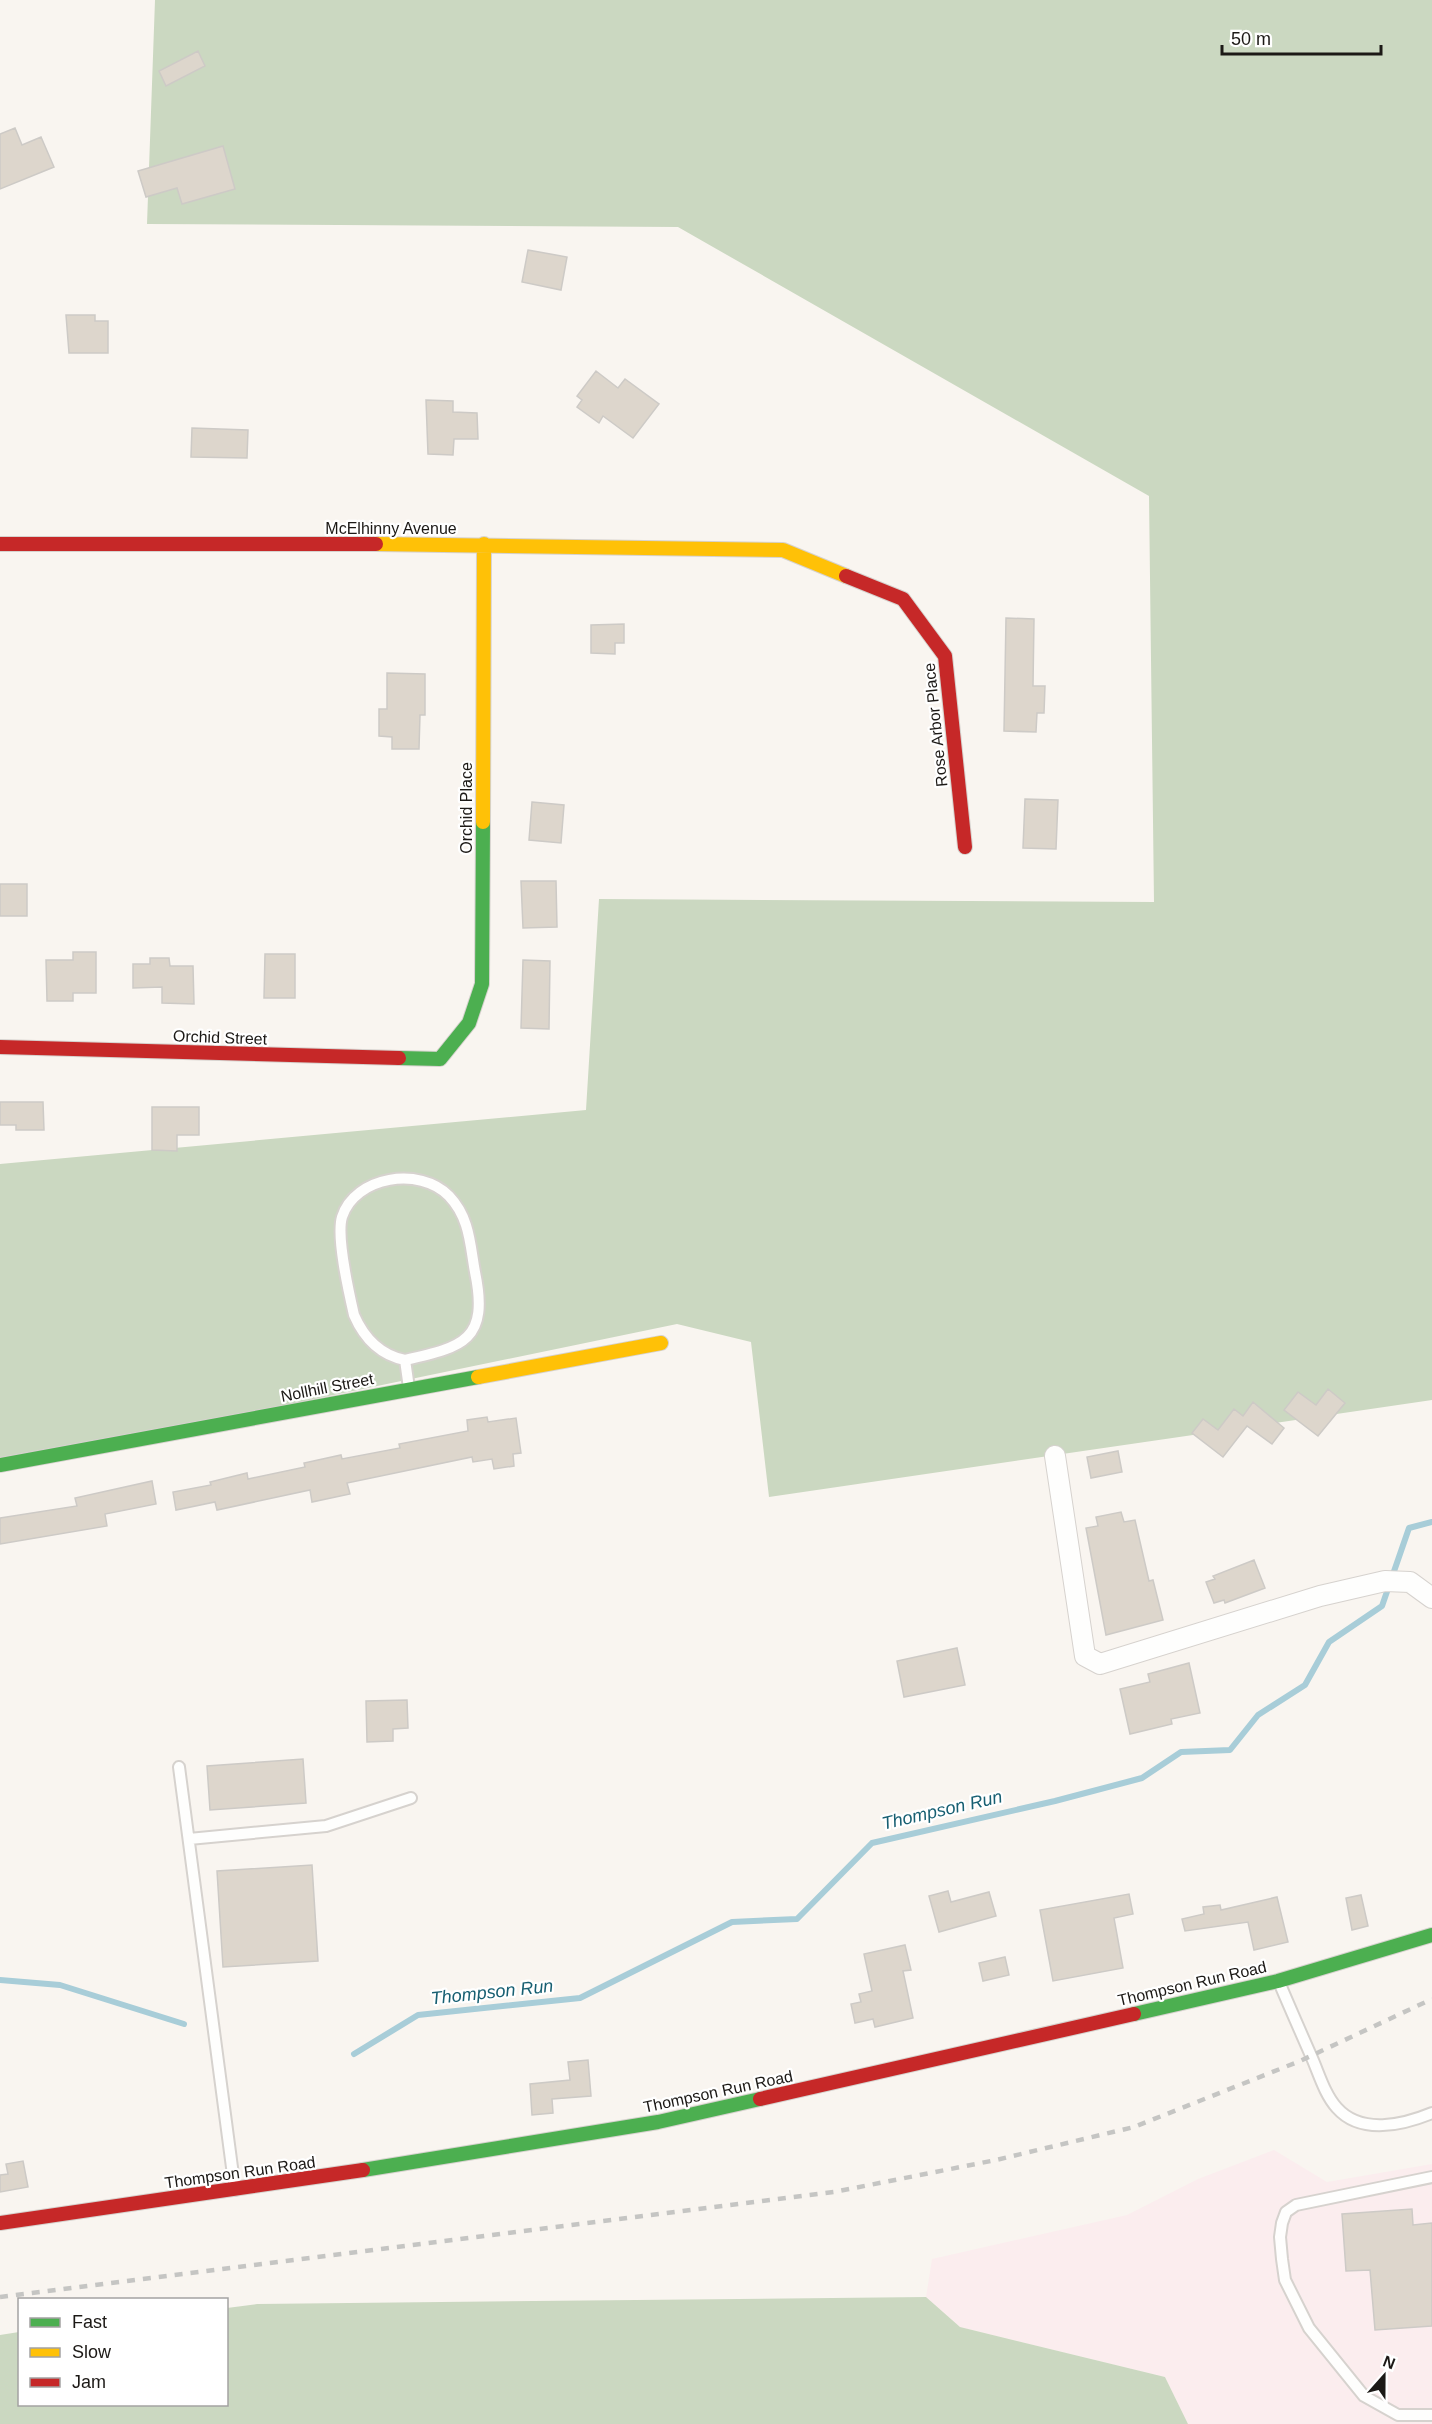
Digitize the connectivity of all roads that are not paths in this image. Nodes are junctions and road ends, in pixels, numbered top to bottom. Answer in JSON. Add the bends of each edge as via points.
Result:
{"nodes":[{"id":1,"x":0,"y":544,"type":"edge"},
{"id":2,"x":484,"y":544,"type":"junction"},
{"id":3,"x":783,"y":550,"type":"joint"},
{"id":4,"x":965,"y":847,"type":"dead end"},
{"id":5,"x":0,"y":1047,"type":"edge"},
{"id":6,"x":440,"y":1059,"type":"joint"},
{"id":7,"x":661,"y":1343,"type":"dead end"},
{"id":8,"x":405,"y":1360,"type":"junction"},
{"id":9,"x":409,"y":1389,"type":"junction"},
{"id":10,"x":1055,"y":1456,"type":"dead end"},
{"id":11,"x":0,"y":1465,"type":"edge"},
{"id":12,"x":1432,"y":1598,"type":"edge"},
{"id":13,"x":179,"y":1767,"type":"dead end"},
{"id":14,"x":411,"y":1798,"type":"dead end"},
{"id":15,"x":189,"y":1839,"type":"junction"},
{"id":16,"x":1432,"y":1935,"type":"edge"},
{"id":17,"x":1278,"y":1981,"type":"junction"},
{"id":18,"x":1432,"y":2113,"type":"edge"},
{"id":19,"x":1432,"y":2177,"type":"edge"},
{"id":20,"x":235,"y":2190,"type":"junction"},
{"id":21,"x":0,"y":2223,"type":"edge"},
{"id":22,"x":1432,"y":2415,"type":"edge"}],
"edges":[{"from":1,"to":2,"type":"street","name":"McElhinny Avenue"},
{"from":2,"to":3,"type":"street","name":"McElhinny Avenue"},
{"from":2,"to":6,"type":"street","name":"Orchid Place","via":[[482,984],[469,1023]]},
{"from":3,"to":4,"type":"street","name":"Rose Arbor Place","via":[[903,599],[945,656]]},
{"from":5,"to":6,"type":"street","name":"Orchid Street"},
{"from":7,"to":9,"type":"street","name":"Nollhill Street"},
{"from":8,"to":8,"type":"lane","via":[[382,1351],[360,1328],[349,1292],[340,1228],[347,1205],[355,1195],[376,1184],[400,1179],[441,1190],[462,1214],[480,1301],[476,1324],[462,1342]]},
{"from":8,"to":9,"type":"lane"},
{"from":9,"to":11,"type":"street","name":"Nollhill Street"},
{"from":10,"to":12,"type":"street","via":[[1085,1656],[1100,1664],[1320,1596],[1385,1581],[1410,1582]]},
{"from":13,"to":15,"type":"lane"},
{"from":14,"to":15,"type":"lane","via":[[326,1826]]},
{"from":15,"to":20,"type":"lane"},
{"from":16,"to":17,"type":"street","name":"Thompson Run Road"},
{"from":17,"to":18,"type":"lane","via":[[1337,2109],[1359,2121],[1382,2126]]},
{"from":17,"to":20,"type":"street","name":"Thompson Run Road","via":[[657,2122]]},
{"from":19,"to":22,"type":"lane","via":[[1296,2205],[1287,2212],[1280,2237],[1285,2280],[1309,2328],[1364,2396],[1398,2415]]},
{"from":20,"to":21,"type":"street","name":"Thompson Run Road"}]}
